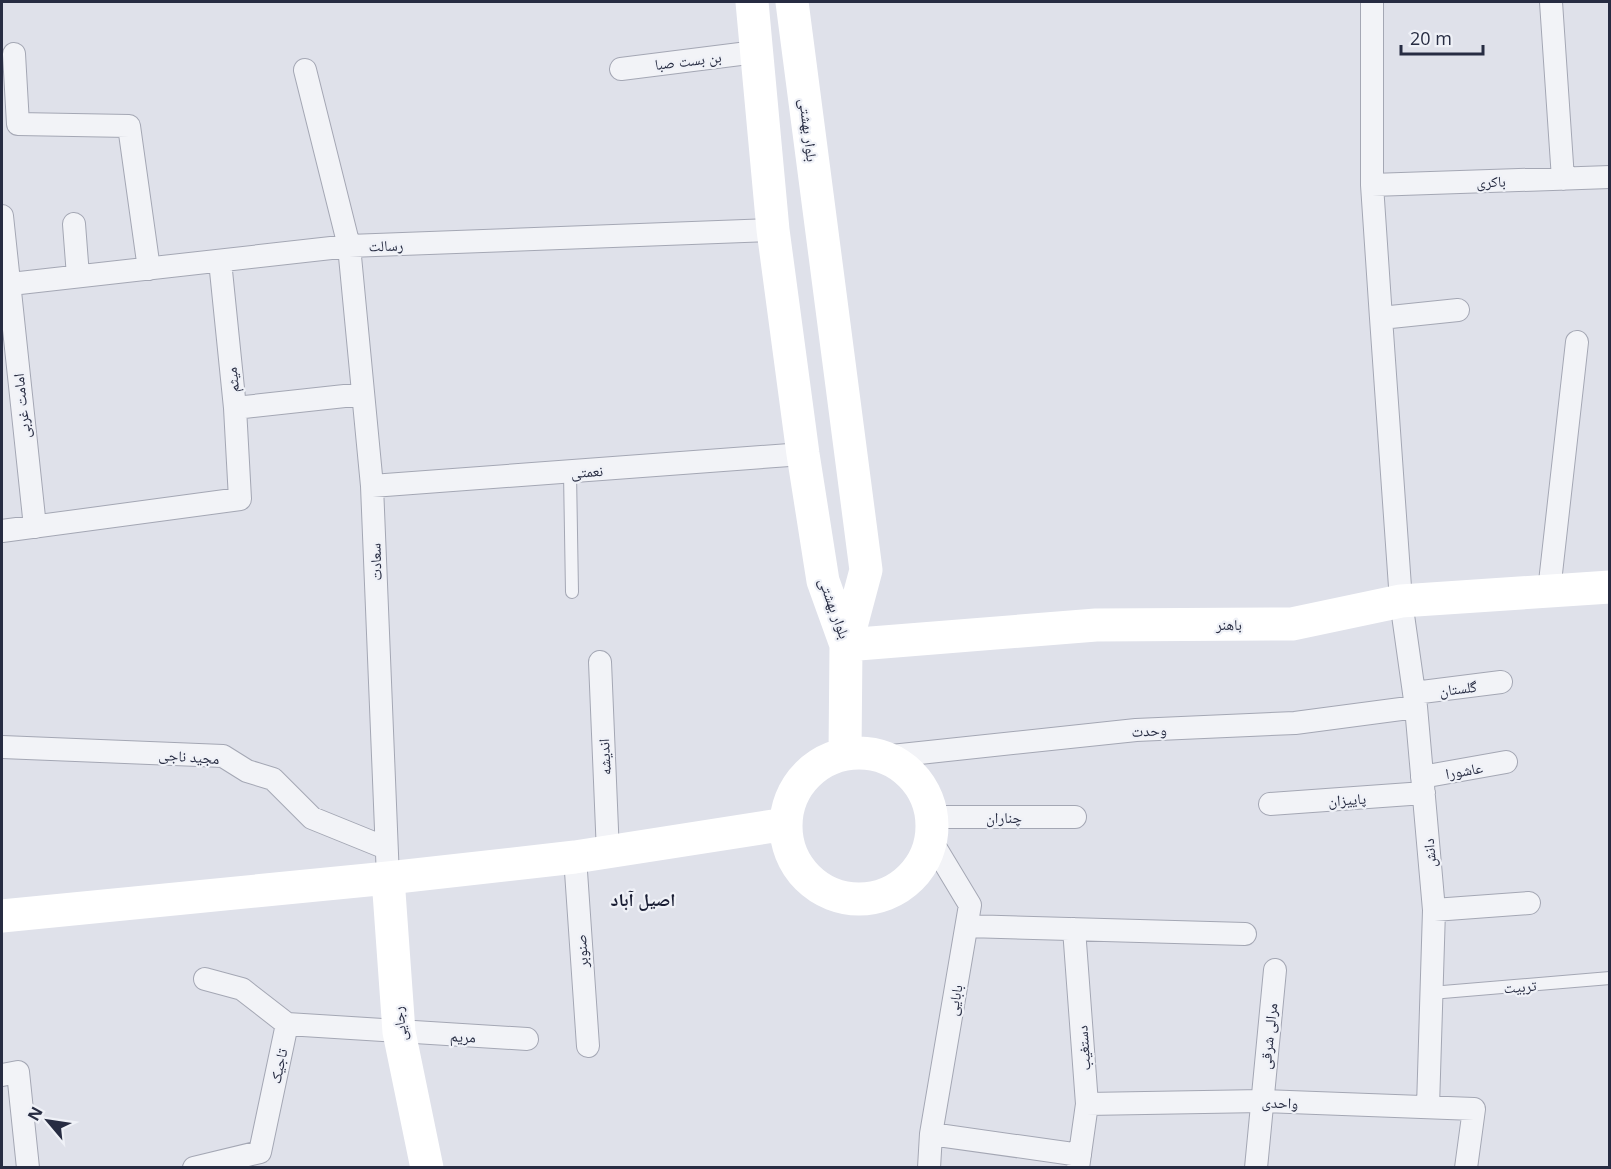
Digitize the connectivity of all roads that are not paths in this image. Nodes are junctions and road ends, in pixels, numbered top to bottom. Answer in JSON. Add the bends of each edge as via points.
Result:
{"nodes":[{"id":1,"x":752,"y":2,"type":"edge"},
{"id":2,"x":792,"y":2,"type":"edge"},
{"id":3,"x":1372,"y":2,"type":"edge"},
{"id":4,"x":1551,"y":2,"type":"edge"},
{"id":5,"x":756,"y":52,"type":"junction"},
{"id":6,"x":14,"y":54,"type":"dead end"},
{"id":7,"x":621,"y":69,"type":"dead end"},
{"id":8,"x":305,"y":70,"type":"dead end"},
{"id":9,"x":1610,"y":177,"type":"edge"},
{"id":10,"x":1563,"y":178,"type":"junction"},
{"id":11,"x":1372,"y":185,"type":"junction"},
{"id":12,"x":2,"y":216,"type":"edge"},
{"id":13,"x":74,"y":224,"type":"dead end"},
{"id":14,"x":773,"y":230,"type":"junction"},
{"id":15,"x":349,"y":246,"type":"junction"},
{"id":16,"x":220,"y":261,"type":"junction"},
{"id":17,"x":149,"y":268,"type":"junction"},
{"id":18,"x":78,"y":276,"type":"junction"},
{"id":19,"x":5,"y":285,"type":"edge"},
{"id":20,"x":1458,"y":310,"type":"dead end"},
{"id":21,"x":1381,"y":318,"type":"junction"},
{"id":22,"x":1577,"y":342,"type":"dead end"},
{"id":23,"x":363,"y":394,"type":"junction"},
{"id":24,"x":235,"y":408,"type":"junction"},
{"id":25,"x":803,"y":454,"type":"junction"},
{"id":26,"x":570,"y":473,"type":"junction"},
{"id":27,"x":372,"y":486,"type":"junction"},
{"id":28,"x":35,"y":527,"type":"junction"},
{"id":29,"x":2,"y":531,"type":"edge"},
{"id":30,"x":1610,"y":587,"type":"edge"},
{"id":31,"x":1549,"y":591,"type":"junction"},
{"id":32,"x":572,"y":592,"type":"dead end"},
{"id":33,"x":1401,"y":601,"type":"junction"},
{"id":34,"x":846,"y":645,"type":"junction"},
{"id":35,"x":600,"y":662,"type":"dead end"},
{"id":36,"x":1501,"y":682,"type":"dead end"},
{"id":37,"x":1415,"y":700,"type":"junction"},
{"id":38,"x":2,"y":747,"type":"edge"},
{"id":39,"x":845,"y":754,"type":"junction"},
{"id":40,"x":882,"y":757,"type":"junction"},
{"id":41,"x":1506,"y":762,"type":"dead end"},
{"id":42,"x":1423,"y":785,"type":"junction"},
{"id":43,"x":1270,"y":804,"type":"dead end"},
{"id":44,"x":1075,"y":817,"type":"dead end"},
{"id":45,"x":786,"y":824,"type":"junction"},
{"id":46,"x":932,"y":830,"type":"junction"},
{"id":47,"x":608,"y":853,"type":"junction"},
{"id":48,"x":575,"y":857,"type":"junction"},
{"id":49,"x":387,"y":863,"type":"junction"},
{"id":50,"x":1529,"y":903,"type":"dead end"},
{"id":51,"x":1434,"y":910,"type":"junction"},
{"id":52,"x":2,"y":916,"type":"edge"},
{"id":53,"x":967,"y":926,"type":"junction"},
{"id":54,"x":1074,"y":929,"type":"junction"},
{"id":55,"x":1245,"y":934,"type":"dead end"},
{"id":56,"x":1275,"y":970,"type":"dead end"},
{"id":57,"x":1610,"y":978,"type":"edge"},
{"id":58,"x":205,"y":979,"type":"dead end"},
{"id":59,"x":1431,"y":993,"type":"junction"},
{"id":60,"x":287,"y":1024,"type":"junction"},
{"id":61,"x":399,"y":1032,"type":"junction"},
{"id":62,"x":527,"y":1039,"type":"dead end"},
{"id":63,"x":588,"y":1046,"type":"dead end"},
{"id":64,"x":2,"y":1075,"type":"edge"},
{"id":65,"x":1262,"y":1101,"type":"junction"},
{"id":66,"x":1087,"y":1104,"type":"junction"},
{"id":67,"x":1428,"y":1107,"type":"junction"},
{"id":68,"x":931,"y":1134,"type":"junction"},
{"id":69,"x":1079,"y":1161,"type":"edge"},
{"id":70,"x":28,"y":1167,"type":"edge"},
{"id":71,"x":194,"y":1167,"type":"edge"},
{"id":72,"x":427,"y":1167,"type":"edge"},
{"id":73,"x":929,"y":1167,"type":"edge"},
{"id":74,"x":1256,"y":1167,"type":"edge"},
{"id":75,"x":1466,"y":1167,"type":"edge"}],
"edges":[{"from":1,"to":5,"type":"main road","name":"بلوار بهشتی"},
{"from":2,"to":34,"type":"main road","name":"بلوار بهشتی","via":[[866,570]]},
{"from":3,"to":11,"type":"street","name":"دانش"},
{"from":4,"to":10,"type":"street"},
{"from":5,"to":7,"type":"street","name":"بن بست صبا"},
{"from":5,"to":14,"type":"main road","name":"بلوار بهشتی"},
{"from":6,"to":17,"type":"street","via":[[18,124],[129,126]]},
{"from":8,"to":15,"type":"street","name":"سعادت"},
{"from":9,"to":10,"type":"street","name":"باکری"},
{"from":10,"to":11,"type":"street","name":"باکری"},
{"from":11,"to":21,"type":"street","name":"دانش"},
{"from":12,"to":19,"type":"street","name":"امامت غربی"},
{"from":13,"to":18,"type":"street"},
{"from":14,"to":15,"type":"street","name":"رسالت"},
{"from":14,"to":25,"type":"main road","name":"بلوار بهشتی"},
{"from":15,"to":16,"type":"street","name":"رسالت"},
{"from":15,"to":23,"type":"street","name":"سعادت"},
{"from":16,"to":17,"type":"street","name":"رسالت"},
{"from":16,"to":24,"type":"street","name":"میثم"},
{"from":17,"to":18,"type":"street","name":"رسالت"},
{"from":18,"to":19,"type":"street","name":"رسالت"},
{"from":19,"to":28,"type":"street","name":"امامت غربی"},
{"from":20,"to":21,"type":"street"},
{"from":21,"to":33,"type":"street","name":"دانش"},
{"from":22,"to":31,"type":"street"},
{"from":23,"to":24,"type":"street"},
{"from":23,"to":27,"type":"street","name":"سعادت"},
{"from":24,"to":28,"type":"street","name":"میثم","via":[[240,499]]},
{"from":25,"to":26,"type":"street","name":"نعمتی"},
{"from":25,"to":34,"type":"main road","name":"بلوار بهشتی","via":[[823,581]]},
{"from":26,"to":27,"type":"street","name":"نعمتی"},
{"from":26,"to":32,"type":"lane"},
{"from":27,"to":49,"type":"street","name":"سعادت"},
{"from":28,"to":29,"type":"street"},
{"from":30,"to":31,"type":"main road","name":"باهنر"},
{"from":31,"to":33,"type":"main road","name":"باهنر"},
{"from":33,"to":34,"type":"main road","name":"باهنر","via":[[1293,624],[1096,625]]},
{"from":33,"to":37,"type":"street","name":"دانش"},
{"from":34,"to":39,"type":"main road"},
{"from":35,"to":47,"type":"street","name":"اندیشه"},
{"from":36,"to":37,"type":"street","name":"گلستان"},
{"from":37,"to":40,"type":"street","name":"وحدت","via":[[1295,723],[1136,730]]},
{"from":37,"to":42,"type":"street","name":"دانش"},
{"from":38,"to":49,"type":"street","name":"مجید ناجی","via":[[222,756],[247,771],[273,779],[312,818]]},
{"from":39,"to":40,"type":"main road"},
{"from":39,"to":45,"type":"main road","via":[[822,763],[803,778],[790,800]]},
{"from":40,"to":46,"type":"main road","via":[[912,774],[926,794]]},
{"from":41,"to":42,"type":"street","name":"عاشورا"},
{"from":42,"to":43,"type":"street","name":"پاییزان"},
{"from":42,"to":51,"type":"street","name":"دانش"},
{"from":44,"to":46,"type":"street","name":"چناران"},
{"from":45,"to":46,"type":"main road","via":[[789,848],[800,870],[816,887],[839,897],[862,900],[886,895],[907,883],[923,864]]},
{"from":45,"to":47,"type":"main road"},
{"from":46,"to":53,"type":"street","name":"بابایی","via":[[970,905]]},
{"from":47,"to":48,"type":"main road"},
{"from":48,"to":49,"type":"main road"},
{"from":48,"to":63,"type":"street","name":"صنوبر"},
{"from":49,"to":52,"type":"main road"},
{"from":49,"to":61,"type":"main road","name":"رجایی"},
{"from":50,"to":51,"type":"street"},
{"from":51,"to":59,"type":"street","name":"دانش"},
{"from":53,"to":54,"type":"street"},
{"from":53,"to":68,"type":"street","name":"بابایی"},
{"from":54,"to":55,"type":"street"},
{"from":54,"to":66,"type":"street","name":"دستغیب"},
{"from":56,"to":65,"type":"street","name":"مرالی شرقی"},
{"from":57,"to":59,"type":"lane","name":"تربیت"},
{"from":58,"to":60,"type":"street","via":[[242,989]]},
{"from":59,"to":67,"type":"street","name":"دانش"},
{"from":60,"to":61,"type":"street"},
{"from":60,"to":71,"type":"street","name":"تاجیک","via":[[260,1152]]},
{"from":61,"to":62,"type":"street","name":"مریم"},
{"from":61,"to":72,"type":"main road","name":"رجایی"},
{"from":64,"to":70,"type":"street","via":[[18,1072]]},
{"from":65,"to":66,"type":"street","name":"واحدی"},
{"from":65,"to":67,"type":"street","name":"واحدی"},
{"from":65,"to":74,"type":"street","name":"مرالی شرقی"},
{"from":66,"to":69,"type":"street","name":"دستغیب"},
{"from":67,"to":75,"type":"street","name":"واحدی","via":[[1474,1109]]},
{"from":68,"to":69,"type":"street"},
{"from":68,"to":73,"type":"street","name":"بابایی"}]}
